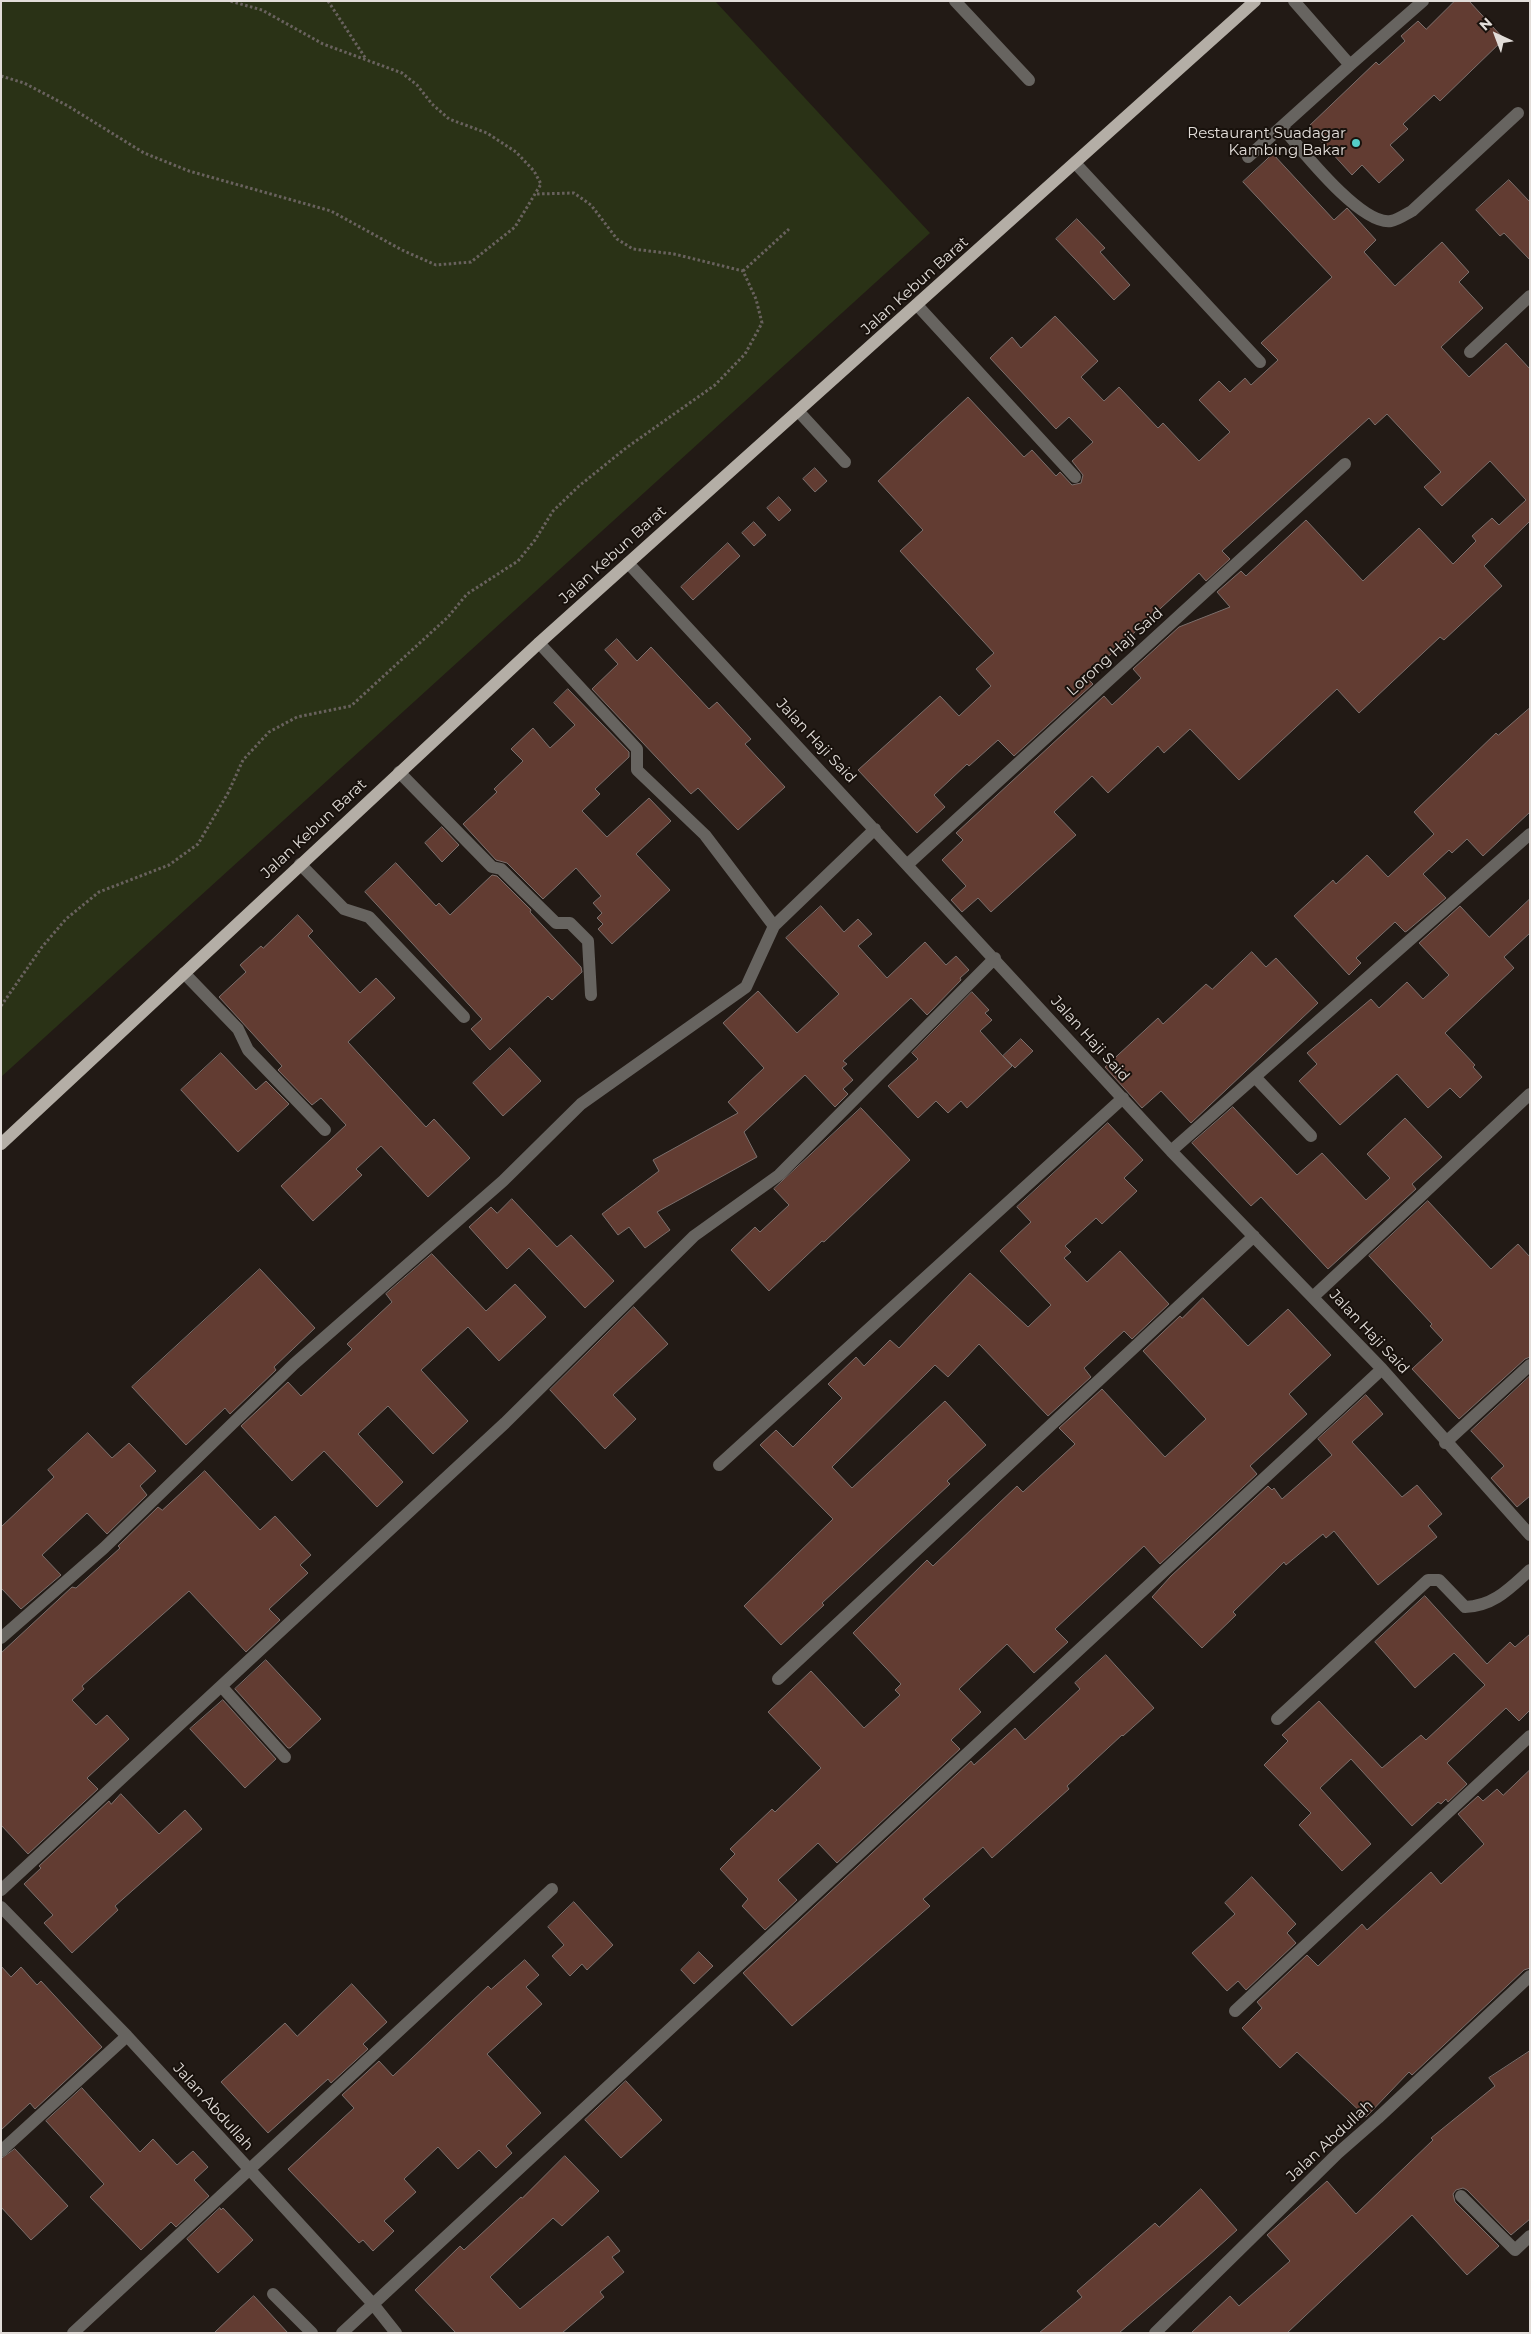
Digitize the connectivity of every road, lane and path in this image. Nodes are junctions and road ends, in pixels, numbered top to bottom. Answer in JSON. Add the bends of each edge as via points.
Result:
{"nodes":[{"id":1,"x":230,"y":1,"type":"edge"},
{"id":2,"x":328,"y":1,"type":"edge"},
{"id":3,"x":954,"y":1,"type":"edge"},
{"id":4,"x":1255,"y":1,"type":"edge"},
{"id":5,"x":1294,"y":1,"type":"edge"},
{"id":6,"x":1422,"y":1,"type":"edge"},
{"id":7,"x":366,"y":59,"type":"junction"},
{"id":8,"x":1350,"y":65,"type":"junction"},
{"id":9,"x":1,"y":76,"type":"edge"},
{"id":10,"x":1029,"y":80,"type":"dead end"},
{"id":11,"x":1518,"y":113,"type":"dead end"},
{"id":12,"x":1282,"y":127,"type":"junction"},
{"id":13,"x":1248,"y":157,"type":"dead end"},
{"id":14,"x":1076,"y":164,"type":"junction"},
{"id":15,"x":536,"y":194,"type":"junction"},
{"id":16,"x":789,"y":229,"type":"dead end"},
{"id":17,"x":743,"y":271,"type":"junction"},
{"id":18,"x":1530,"y":296,"type":"edge"},
{"id":19,"x":917,"y":305,"type":"junction"},
{"id":20,"x":1470,"y":352,"type":"dead end"},
{"id":21,"x":1260,"y":362,"type":"dead end"},
{"id":22,"x":799,"y":412,"type":"junction"},
{"id":23,"x":845,"y":462,"type":"dead end"},
{"id":24,"x":1345,"y":464,"type":"dead end"},
{"id":25,"x":1075,"y":477,"type":"dead end"},
{"id":26,"x":628,"y":563,"type":"junction"},
{"id":27,"x":539,"y":643,"type":"junction"},
{"id":28,"x":399,"y":772,"type":"junction"},
{"id":29,"x":875,"y":829,"type":"junction"},
{"id":30,"x":1530,"y":834,"type":"edge"},
{"id":31,"x":300,"y":864,"type":"junction"},
{"id":32,"x":908,"y":864,"type":"junction"},
{"id":33,"x":774,"y":926,"type":"junction"},
{"id":34,"x":995,"y":958,"type":"junction"},
{"id":35,"x":184,"y":973,"type":"junction"},
{"id":36,"x":591,"y":995,"type":"dead end"},
{"id":37,"x":1,"y":1006,"type":"edge"},
{"id":38,"x":464,"y":1016,"type":"dead end"},
{"id":39,"x":1255,"y":1077,"type":"junction"},
{"id":40,"x":1530,"y":1094,"type":"edge"},
{"id":41,"x":1122,"y":1098,"type":"junction"},
{"id":42,"x":325,"y":1130,"type":"dead end"},
{"id":43,"x":1311,"y":1136,"type":"dead end"},
{"id":44,"x":1,"y":1144,"type":"edge"},
{"id":45,"x":1171,"y":1151,"type":"junction"},
{"id":46,"x":1254,"y":1236,"type":"junction"},
{"id":47,"x":1314,"y":1296,"type":"junction"},
{"id":48,"x":1530,"y":1365,"type":"edge"},
{"id":49,"x":1382,"y":1369,"type":"junction"},
{"id":50,"x":1445,"y":1443,"type":"junction"},
{"id":51,"x":719,"y":1465,"type":"dead end"},
{"id":52,"x":1530,"y":1535,"type":"edge"},
{"id":53,"x":1530,"y":1570,"type":"edge"},
{"id":54,"x":1,"y":1638,"type":"edge"},
{"id":55,"x":778,"y":1679,"type":"dead end"},
{"id":56,"x":222,"y":1687,"type":"junction"},
{"id":57,"x":1277,"y":1719,"type":"dead end"},
{"id":58,"x":1530,"y":1736,"type":"edge"},
{"id":59,"x":285,"y":1758,"type":"dead end"},
{"id":60,"x":552,"y":1889,"type":"dead end"},
{"id":61,"x":1,"y":1890,"type":"edge"},
{"id":62,"x":1,"y":1907,"type":"edge"},
{"id":63,"x":1530,"y":1976,"type":"edge"},
{"id":64,"x":1235,"y":2011,"type":"dead end"},
{"id":65,"x":127,"y":2036,"type":"junction"},
{"id":66,"x":1,"y":2151,"type":"edge"},
{"id":67,"x":249,"y":2171,"type":"junction"},
{"id":68,"x":1461,"y":2196,"type":"dead end"},
{"id":69,"x":1530,"y":2236,"type":"edge"},
{"id":70,"x":273,"y":2294,"type":"dead end"},
{"id":71,"x":373,"y":2304,"type":"junction"},
{"id":72,"x":73,"y":2333,"type":"edge"},
{"id":73,"x":312,"y":2333,"type":"edge"},
{"id":74,"x":342,"y":2333,"type":"edge"},
{"id":75,"x":396,"y":2333,"type":"edge"},
{"id":76,"x":1155,"y":2333,"type":"edge"}],
"edges":[{"from":1,"to":7,"type":"path","via":[[262,10],[323,44]]},
{"from":2,"to":7,"type":"path"},
{"from":3,"to":10,"type":"street"},
{"from":4,"to":14,"type":"main road","name":"Jalan Kebun Barat"},
{"from":5,"to":8,"type":"street"},
{"from":6,"to":8,"type":"street"},
{"from":7,"to":15,"type":"path","via":[[402,73],[449,119],[487,133],[516,152],[541,184]]},
{"from":8,"to":12,"type":"street"},
{"from":9,"to":15,"type":"path","via":[[24,83],[68,106],[144,153],[189,171],[331,211],[436,265],[471,262],[515,227]]},
{"from":11,"to":12,"type":"street","via":[[1412,211],[1391,221],[1373,218],[1356,206]]},
{"from":12,"to":13,"type":"street"},
{"from":14,"to":19,"type":"main road","name":"Jalan Kebun Barat"},
{"from":14,"to":21,"type":"street"},
{"from":15,"to":17,"type":"path","via":[[574,193],[591,205],[618,239],[633,249],[674,254]]},
{"from":16,"to":17,"type":"path"},
{"from":17,"to":37,"type":"path","via":[[756,299],[762,323],[745,354],[715,385],[579,486],[553,511],[518,561],[467,594],[448,617],[351,706],[297,718],[269,732],[243,760],[198,844],[169,865],[99,892],[73,913],[42,947]]},
{"from":18,"to":20,"type":"street"},
{"from":19,"to":22,"type":"main road","name":"Jalan Kebun Barat"},
{"from":19,"to":25,"type":"street"},
{"from":22,"to":23,"type":"street"},
{"from":22,"to":26,"type":"main road","name":"Jalan Kebun Barat"},
{"from":24,"to":32,"type":"street","name":"Lorong Haji Said"},
{"from":26,"to":27,"type":"main road","name":"Jalan Kebun Barat"},
{"from":26,"to":29,"type":"street","name":"Jalan Haji Said"},
{"from":27,"to":28,"type":"main road","name":"Jalan Kebun Barat"},
{"from":27,"to":33,"type":"street","via":[[637,749],[638,770],[705,835]]},
{"from":28,"to":31,"type":"main road","name":"Jalan Kebun Barat"},
{"from":28,"to":36,"type":"street","via":[[492,867],[501,869],[556,923],[570,923],[588,941]]},
{"from":29,"to":32,"type":"street","name":"Jalan Haji Said"},
{"from":29,"to":33,"type":"street"},
{"from":30,"to":39,"type":"street"},
{"from":31,"to":35,"type":"main road","name":"Jalan Kebun Barat"},
{"from":31,"to":38,"type":"street","via":[[344,909],[370,917]]},
{"from":32,"to":34,"type":"street","name":"Jalan Haji Said"},
{"from":33,"to":54,"type":"street","via":[[746,987],[581,1104],[503,1181],[294,1364],[104,1548]]},
{"from":34,"to":41,"type":"street","name":"Jalan Haji Said"},
{"from":34,"to":56,"type":"street","via":[[778,1175],[694,1236],[505,1423]]},
{"from":35,"to":42,"type":"street","via":[[238,1029],[248,1050]]},
{"from":35,"to":44,"type":"main road","name":"Jalan Kebun Barat"},
{"from":39,"to":43,"type":"street"},
{"from":39,"to":45,"type":"street"},
{"from":40,"to":47,"type":"street"},
{"from":41,"to":45,"type":"street","name":"Jalan Haji Said"},
{"from":41,"to":51,"type":"street"},
{"from":45,"to":46,"type":"street","name":"Jalan Haji Said"},
{"from":46,"to":47,"type":"street","name":"Jalan Haji Said"},
{"from":46,"to":55,"type":"street"},
{"from":47,"to":49,"type":"street","name":"Jalan Haji Said"},
{"from":48,"to":50,"type":"street"},
{"from":49,"to":50,"type":"street","name":"Jalan Haji Said"},
{"from":49,"to":71,"type":"street"},
{"from":50,"to":52,"type":"street","name":"Jalan Haji Said"},
{"from":53,"to":57,"type":"street","via":[[1495,1601],[1474,1607],[1465,1607],[1439,1580],[1428,1580]]},
{"from":56,"to":59,"type":"street"},
{"from":56,"to":61,"type":"street"},
{"from":58,"to":64,"type":"street"},
{"from":60,"to":67,"type":"street"},
{"from":62,"to":65,"type":"street","name":"Jalan Abdullah"},
{"from":63,"to":76,"type":"street","name":"Jalan Abdullah","via":[[1338,2153]]},
{"from":65,"to":66,"type":"street"},
{"from":65,"to":67,"type":"street","name":"Jalan Abdullah"},
{"from":67,"to":71,"type":"street","name":"Jalan Abdullah"},
{"from":67,"to":72,"type":"street"},
{"from":68,"to":69,"type":"street","via":[[1515,2250]]},
{"from":70,"to":73,"type":"street"},
{"from":71,"to":74,"type":"street"},
{"from":71,"to":75,"type":"street","name":"Jalan Abdullah"}]}
